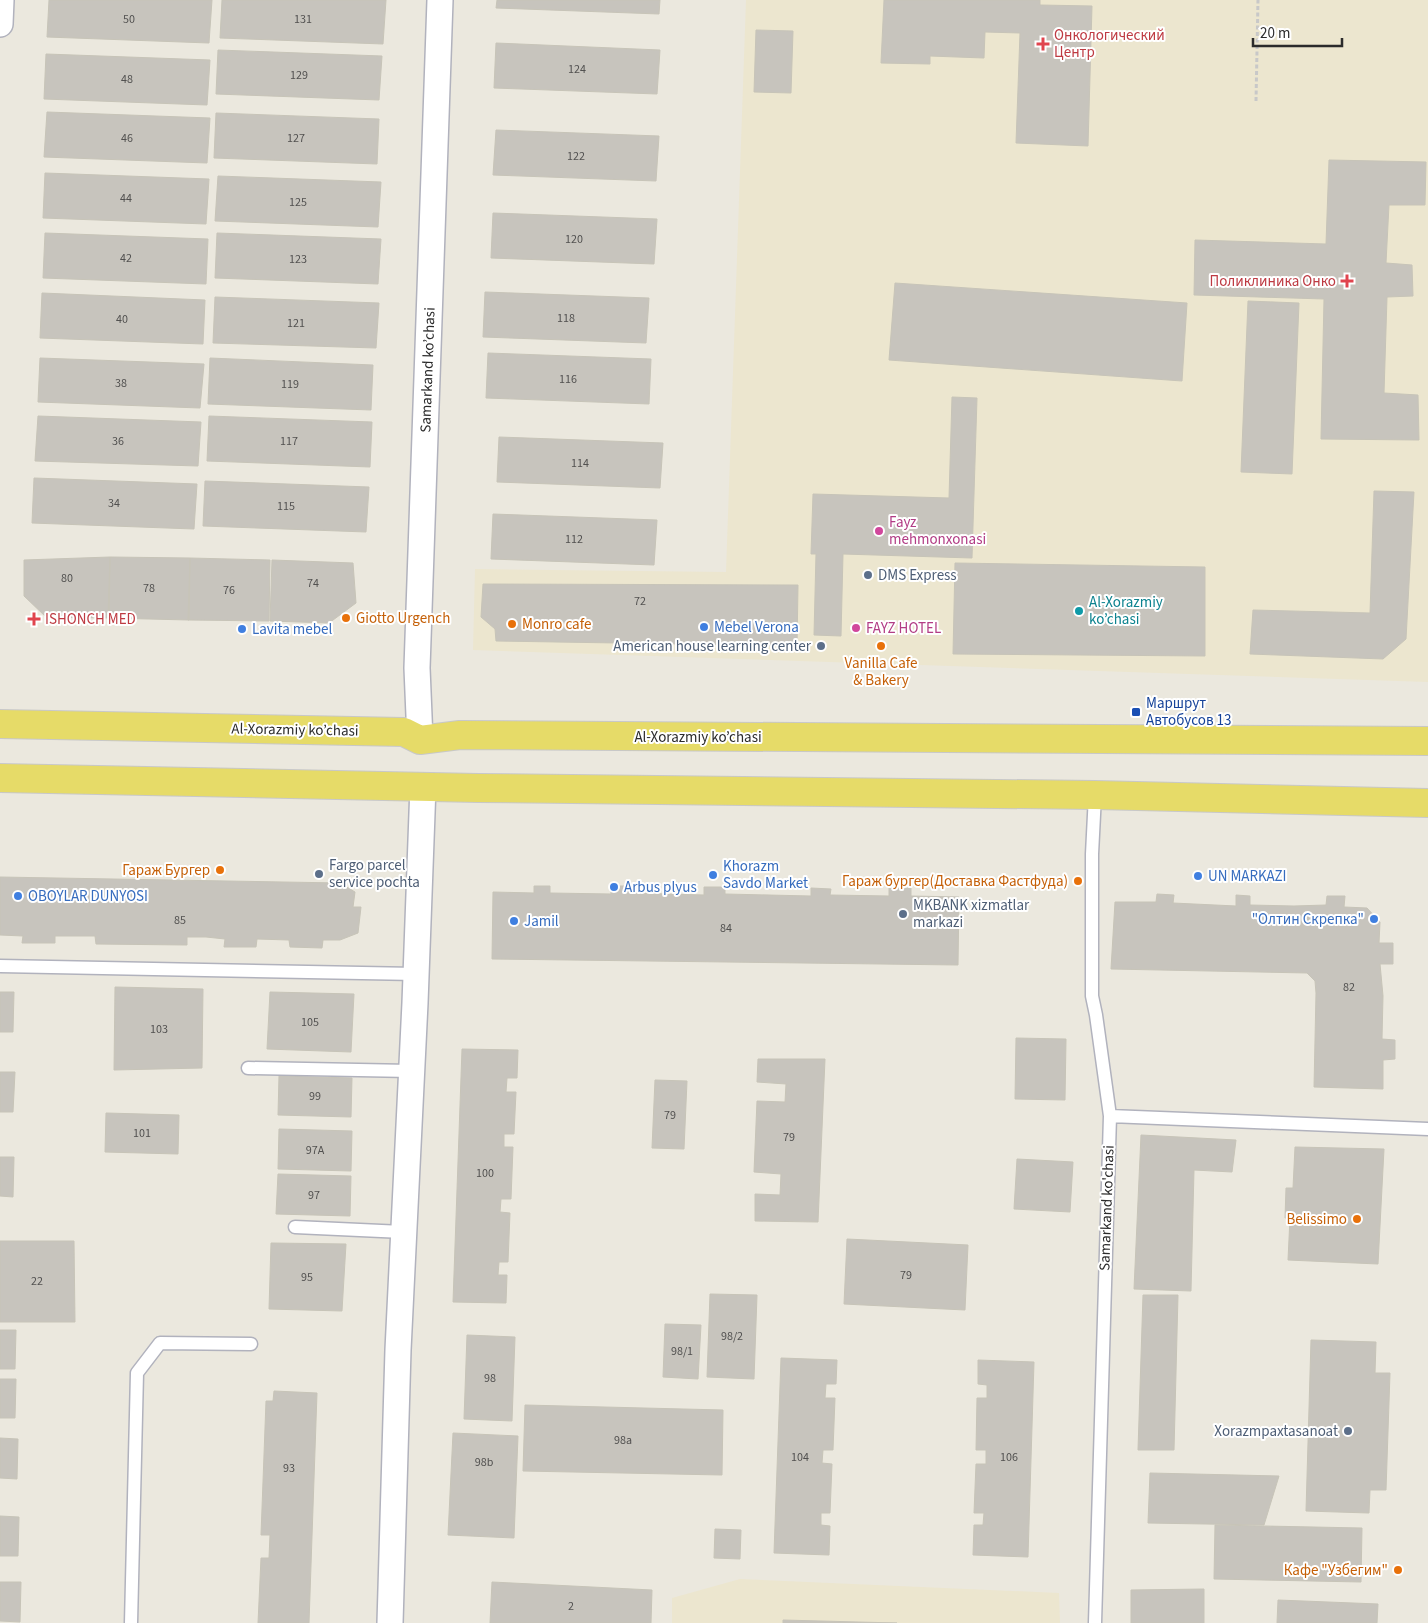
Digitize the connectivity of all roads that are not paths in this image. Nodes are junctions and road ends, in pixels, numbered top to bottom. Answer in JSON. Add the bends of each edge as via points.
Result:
{"nodes":[{"id":1,"x":1,"y":0,"type":"edge"},
{"id":2,"x":440,"y":0,"type":"edge"},
{"id":3,"x":0,"y":24,"type":"edge"},
{"id":4,"x":0,"y":724,"type":"edge"},
{"id":5,"x":420,"y":740,"type":"junction"},
{"id":6,"x":1428,"y":741,"type":"edge"},
{"id":7,"x":0,"y":778,"type":"edge"},
{"id":8,"x":422,"y":786,"type":"junction"},
{"id":9,"x":1095,"y":795,"type":"junction"},
{"id":10,"x":1428,"y":803,"type":"edge"},
{"id":11,"x":0,"y":966,"type":"edge"},
{"id":12,"x":416,"y":974,"type":"junction"},
{"id":13,"x":248,"y":1068,"type":"dead end"},
{"id":14,"x":411,"y":1071,"type":"junction"},
{"id":15,"x":1110,"y":1116,"type":"junction"},
{"id":16,"x":1428,"y":1129,"type":"edge"},
{"id":17,"x":295,"y":1227,"type":"dead end"},
{"id":18,"x":403,"y":1232,"type":"junction"},
{"id":19,"x":251,"y":1344,"type":"dead end"},
{"id":20,"x":131,"y":1623,"type":"edge"},
{"id":21,"x":390,"y":1623,"type":"edge"},
{"id":22,"x":1094,"y":1623,"type":"edge"}],
"edges":[{"from":1,"to":3,"type":"street"},
{"from":2,"to":5,"type":"street","name":"Samarkand ko’chasi","via":[[418,658]]},
{"from":4,"to":5,"type":"main road","name":"Al-Xorazmiy ko’chasi","via":[[404,732]]},
{"from":5,"to":6,"type":"main road","name":"Al-Xorazmiy ko’chasi","via":[[470,735]]},
{"from":7,"to":8,"type":"main road"},
{"from":8,"to":9,"type":"main road"},
{"from":8,"to":12,"type":"street"},
{"from":9,"to":10,"type":"main road"},
{"from":9,"to":15,"type":"lane","name":"Samarkand ko'chasi","via":[[1092,996]]},
{"from":11,"to":12,"type":"lane"},
{"from":12,"to":14,"type":"street"},
{"from":13,"to":14,"type":"lane"},
{"from":14,"to":18,"type":"street"},
{"from":15,"to":16,"type":"lane"},
{"from":15,"to":22,"type":"lane","name":"Samarkand ko'chasi"},
{"from":17,"to":18,"type":"lane"},
{"from":18,"to":21,"type":"street"},
{"from":19,"to":20,"type":"lane","via":[[160,1343],[137,1373]]}]}
